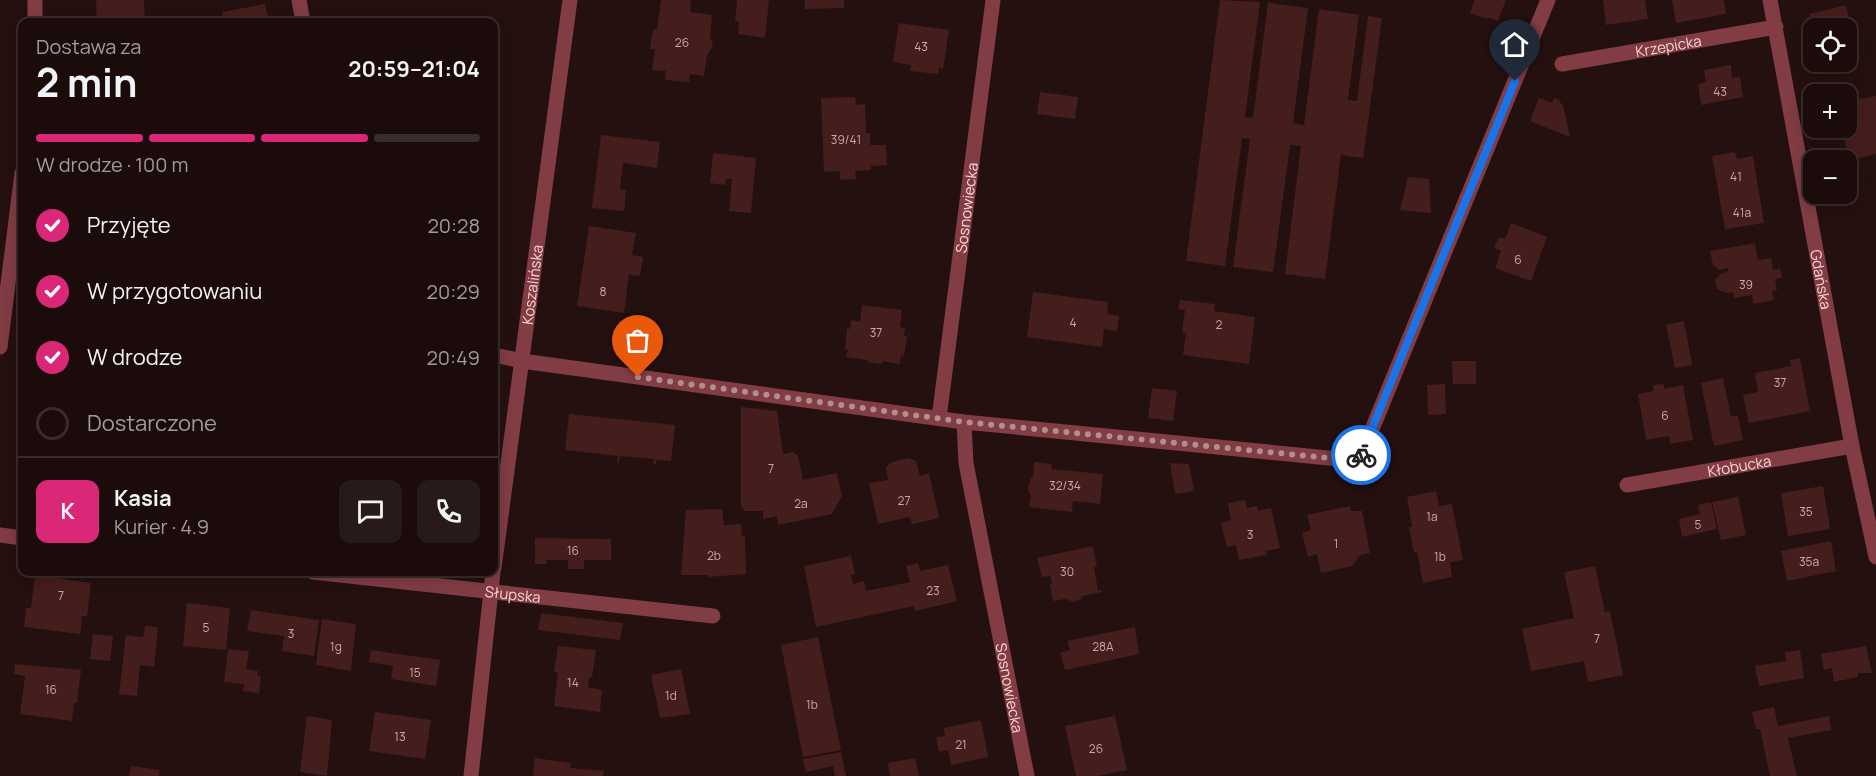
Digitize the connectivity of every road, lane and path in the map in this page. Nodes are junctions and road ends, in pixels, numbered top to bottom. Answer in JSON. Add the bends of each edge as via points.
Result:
{"nodes":[{"id":1,"x":34,"y":0,"type":"edge"},
{"id":2,"x":299,"y":0,"type":"edge"},
{"id":3,"x":570,"y":0,"type":"edge"},
{"id":4,"x":993,"y":0,"type":"edge"},
{"id":5,"x":1548,"y":0,"type":"edge"},
{"id":6,"x":1770,"y":0,"type":"edge"},
{"id":7,"x":35,"y":18,"type":"edge"},
{"id":8,"x":302,"y":18,"type":"edge"},
{"id":9,"x":1776,"y":27,"type":"junction"},
{"id":10,"x":1562,"y":64,"type":"dead end"},
{"id":11,"x":18,"y":210,"type":"edge"},
{"id":12,"x":10,"y":283,"type":"edge"},
{"id":13,"x":0,"y":347,"type":"edge"},
{"id":14,"x":498,"y":357,"type":"edge"},
{"id":15,"x":522,"y":361,"type":"junction"},
{"id":16,"x":939,"y":418,"type":"junction"},
{"id":17,"x":964,"y":422,"type":"junction"},
{"id":18,"x":1852,"y":446,"type":"junction"},
{"id":19,"x":1627,"y":485,"type":"dead end"},
{"id":20,"x":498,"y":534,"type":"edge"},
{"id":21,"x":0,"y":535,"type":"edge"},
{"id":22,"x":18,"y":537,"type":"edge"},
{"id":23,"x":1876,"y":556,"type":"edge"},
{"id":24,"x":348,"y":576,"type":"edge"},
{"id":25,"x":492,"y":576,"type":"edge"},
{"id":26,"x":490,"y":592,"type":"junction"},
{"id":27,"x":712,"y":616,"type":"dead end"},
{"id":28,"x":471,"y":776,"type":"edge"},
{"id":29,"x":1027,"y":776,"type":"edge"}],
"edges":[{"from":1,"to":7,"type":"street"},
{"from":2,"to":8,"type":"street"},
{"from":3,"to":15,"type":"street","name":"Koszalińska"},
{"from":4,"to":16,"type":"street","name":"Sosnowiecka"},
{"from":5,"to":17,"type":"street","via":[[1359,461]]},
{"from":6,"to":9,"type":"street","name":"Gdańska"},
{"from":9,"to":10,"type":"street","name":"Krzepicka"},
{"from":9,"to":18,"type":"street","name":"Gdańska"},
{"from":11,"to":12,"type":"street"},
{"from":12,"to":13,"type":"street"},
{"from":14,"to":15,"type":"street"},
{"from":15,"to":16,"type":"street"},
{"from":15,"to":20,"type":"street","name":"Koszalińska"},
{"from":16,"to":17,"type":"street"},
{"from":17,"to":29,"type":"street","name":"Sosnowiecka","via":[[966,463]]},
{"from":18,"to":19,"type":"street","name":"Kłobucka"},
{"from":18,"to":23,"type":"street","name":"Gdańska"},
{"from":21,"to":22,"type":"street"},
{"from":24,"to":26,"type":"street","name":"Słupska"},
{"from":25,"to":26,"type":"street","name":"Koszalińska"},
{"from":26,"to":27,"type":"street","name":"Słupska"},
{"from":26,"to":28,"type":"street","name":"Koszalińska"}]}
